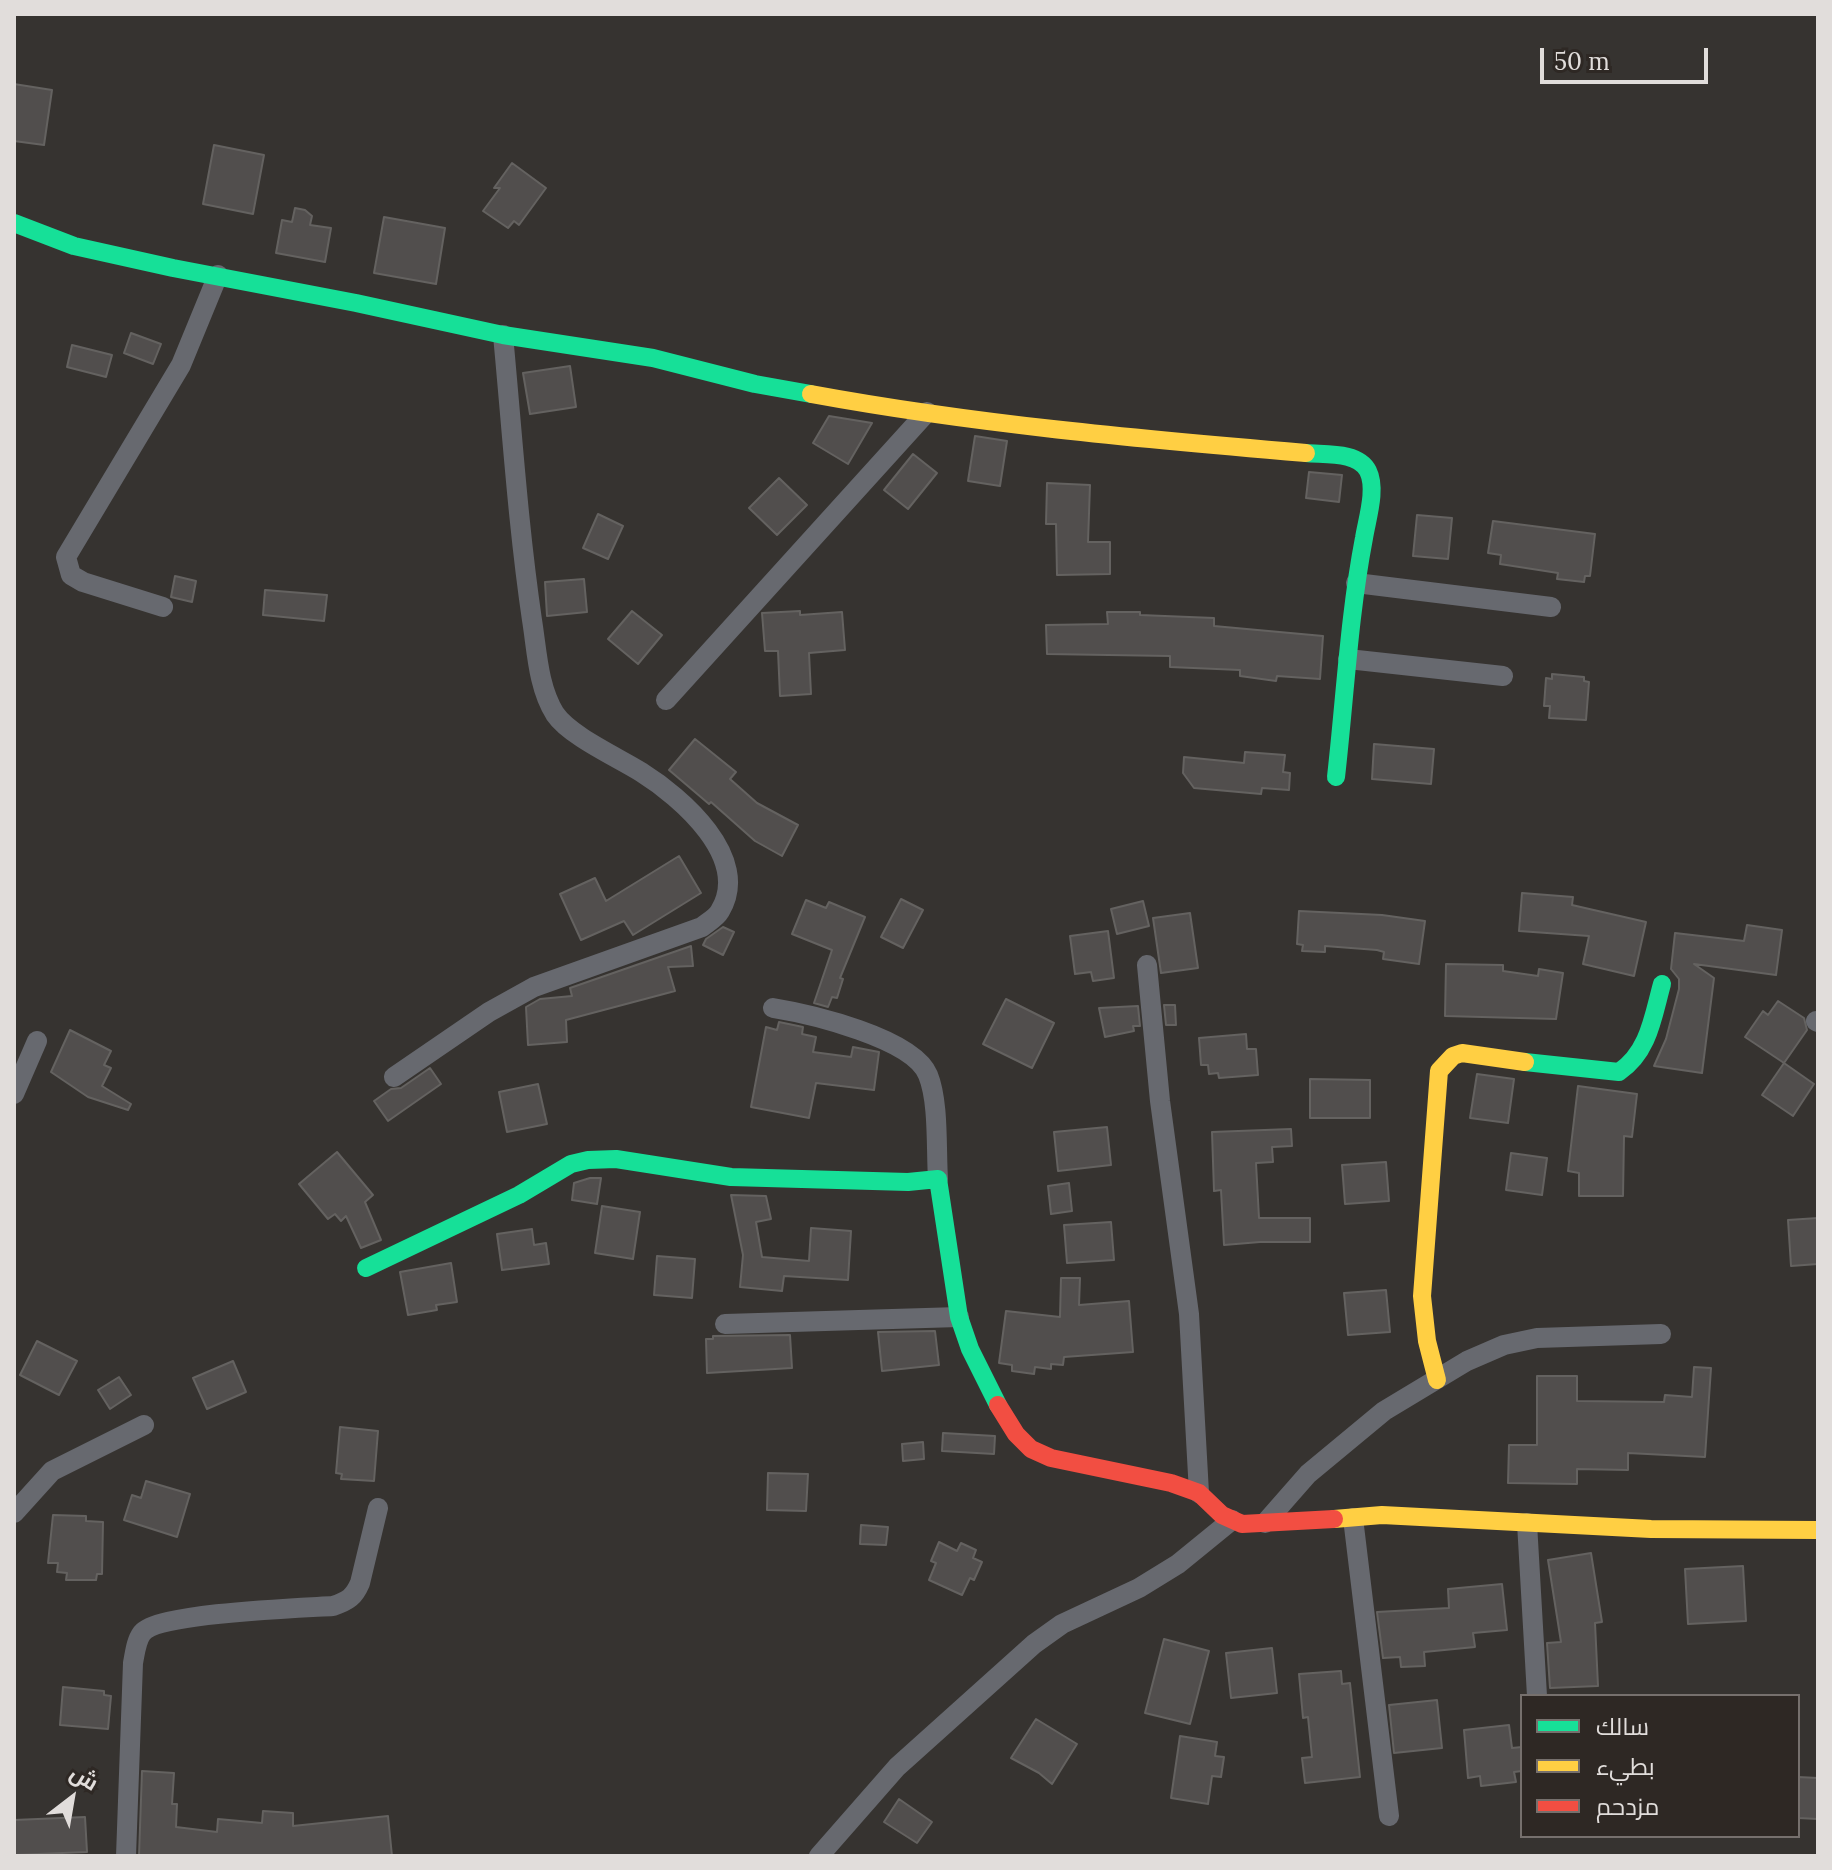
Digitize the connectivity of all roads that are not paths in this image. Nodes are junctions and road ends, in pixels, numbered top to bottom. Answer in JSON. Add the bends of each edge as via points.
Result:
{"nodes":[{"id":1,"x":14,"y":223,"type":"edge"},
{"id":2,"x":218,"y":275,"type":"junction"},
{"id":3,"x":503,"y":335,"type":"junction"},
{"id":4,"x":927,"y":412,"type":"junction"},
{"id":5,"x":1356,"y":583,"type":"junction"},
{"id":6,"x":163,"y":607,"type":"dead end"},
{"id":7,"x":1551,"y":607,"type":"dead end"},
{"id":8,"x":1348,"y":659,"type":"junction"},
{"id":9,"x":1503,"y":676,"type":"dead end"},
{"id":10,"x":666,"y":700,"type":"dead end"},
{"id":11,"x":1336,"y":777,"type":"dead end"},
{"id":12,"x":1147,"y":965,"type":"dead end"},
{"id":13,"x":1662,"y":984,"type":"dead end"},
{"id":14,"x":773,"y":1008,"type":"dead end"},
{"id":15,"x":37,"y":1041,"type":"dead end"},
{"id":16,"x":394,"y":1077,"type":"dead end"},
{"id":17,"x":14,"y":1094,"type":"edge"},
{"id":18,"x":938,"y":1179,"type":"junction"},
{"id":19,"x":366,"y":1268,"type":"dead end"},
{"id":20,"x":959,"y":1317,"type":"junction"},
{"id":21,"x":725,"y":1324,"type":"dead end"},
{"id":22,"x":1661,"y":1334,"type":"dead end"},
{"id":23,"x":1437,"y":1380,"type":"junction"},
{"id":24,"x":144,"y":1425,"type":"dead end"},
{"id":25,"x":1199,"y":1493,"type":"junction"},
{"id":26,"x":378,"y":1508,"type":"dead end"},
{"id":27,"x":14,"y":1513,"type":"edge"},
{"id":28,"x":1353,"y":1518,"type":"junction"},
{"id":29,"x":1232,"y":1520,"type":"junction"},
{"id":30,"x":1265,"y":1523,"type":"junction"},
{"id":31,"x":1527,"y":1523,"type":"junction"},
{"id":32,"x":1818,"y":1530,"type":"edge"},
{"id":33,"x":1537,"y":1694,"type":"edge"},
{"id":34,"x":1389,"y":1816,"type":"dead end"},
{"id":35,"x":126,"y":1856,"type":"edge"},
{"id":36,"x":819,"y":1856,"type":"edge"}],
"edges":[{"from":1,"to":2,"type":"street","via":[[74,246]]},
{"from":2,"to":3,"type":"street"},
{"from":2,"to":6,"type":"street","via":[[181,365],[66,557],[71,575],[83,582]]},
{"from":3,"to":4,"type":"street","via":[[653,358],[755,384]]},
{"from":3,"to":16,"type":"street","via":[[525,576],[546,697],[557,717],[577,733],[682,803],[725,858],[730,878],[719,914],[702,927],[534,987]]},
{"from":4,"to":5,"type":"street","via":[[1360,461],[1369,472],[1371,500]]},
{"from":4,"to":10,"type":"street"},
{"from":5,"to":7,"type":"street"},
{"from":5,"to":8,"type":"street"},
{"from":8,"to":9,"type":"street"},
{"from":8,"to":11,"type":"street"},
{"from":12,"to":25,"type":"street","via":[[1189,1314]]},
{"from":13,"to":23,"type":"street","via":[[1642,1050],[1619,1072],[1461,1052],[1449,1057],[1439,1071],[1422,1296]]},
{"from":14,"to":18,"type":"street","via":[[850,1026],[922,1063],[933,1096]]},
{"from":15,"to":17,"type":"street"},
{"from":18,"to":19,"type":"street","via":[[731,1177],[616,1159],[588,1160]]},
{"from":18,"to":20,"type":"street"},
{"from":20,"to":21,"type":"street"},
{"from":20,"to":25,"type":"street","via":[[1000,1410],[1031,1449]]},
{"from":22,"to":23,"type":"street","via":[[1537,1338],[1504,1345]]},
{"from":23,"to":30,"type":"street","via":[[1384,1411],[1333,1452]]},
{"from":24,"to":27,"type":"street","via":[[52,1471]]},
{"from":25,"to":29,"type":"street"},
{"from":26,"to":35,"type":"street","via":[[360,1583],[347,1601],[182,1619],[143,1632],[133,1663]]},
{"from":28,"to":30,"type":"street"},
{"from":28,"to":31,"type":"street"},
{"from":28,"to":34,"type":"street"},
{"from":29,"to":30,"type":"street"},
{"from":29,"to":36,"type":"street","via":[[1178,1564],[1034,1644],[897,1767]]},
{"from":31,"to":32,"type":"street"},
{"from":31,"to":33,"type":"street"}]}
